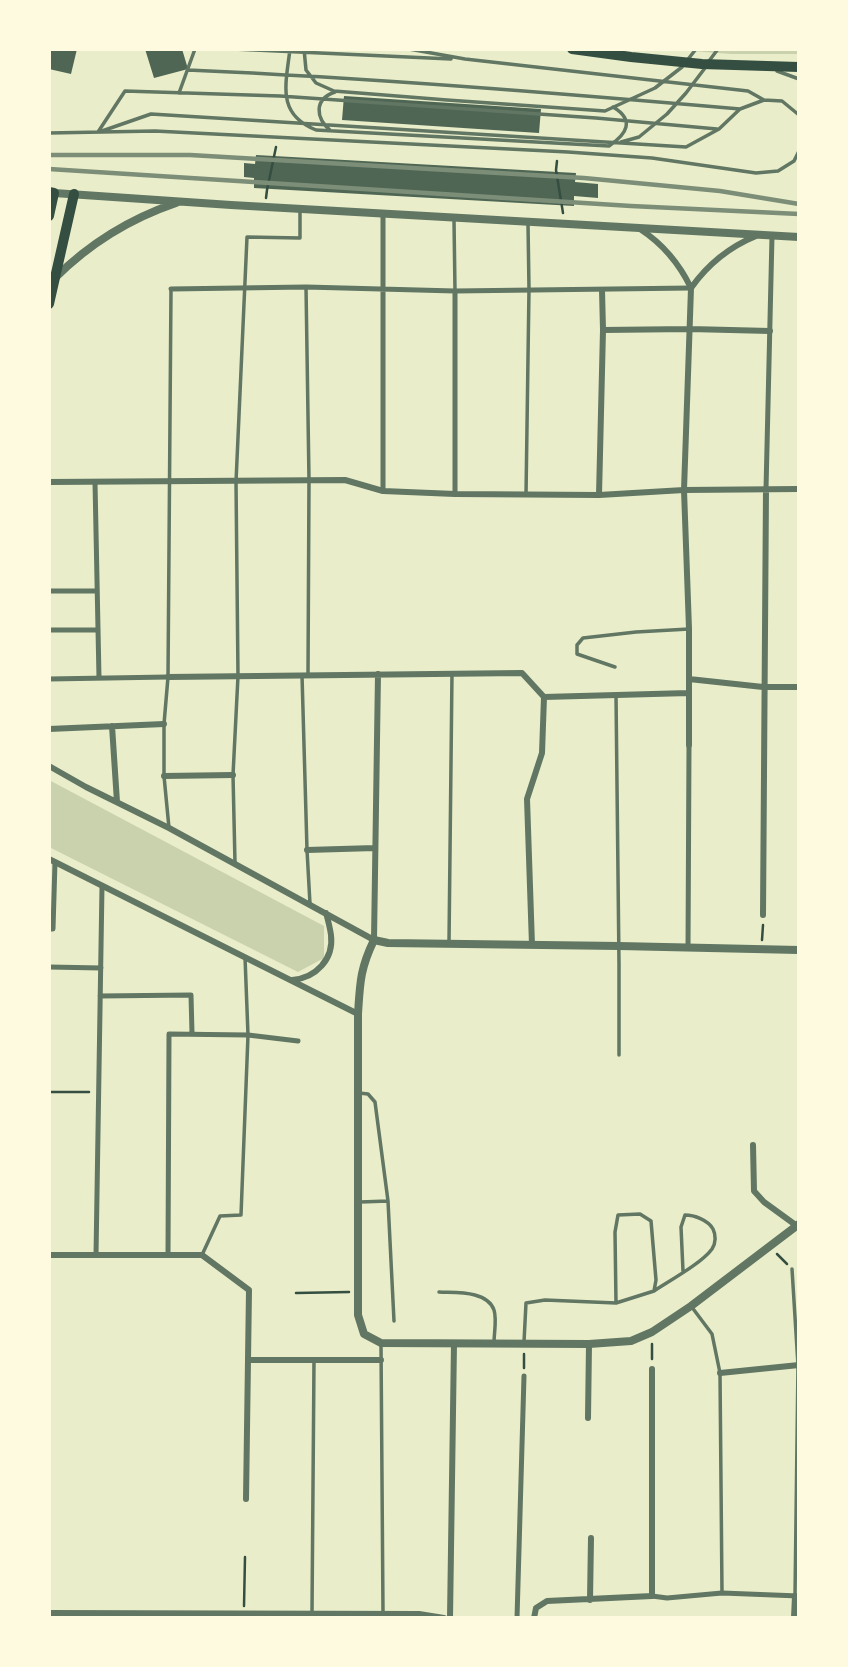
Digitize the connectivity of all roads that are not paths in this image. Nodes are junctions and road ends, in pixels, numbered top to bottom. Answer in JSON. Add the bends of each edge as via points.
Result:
{"nodes":[{"id":1,"x":195,"y":49,"type":"edge"},
{"id":2,"x":233,"y":49,"type":"edge"},
{"id":3,"x":290,"y":49,"type":"edge"},
{"id":4,"x":304,"y":49,"type":"edge"},
{"id":5,"x":409,"y":49,"type":"edge"},
{"id":6,"x":572,"y":49,"type":"edge"},
{"id":7,"x":696,"y":49,"type":"edge"},
{"id":8,"x":719,"y":49,"type":"edge"},
{"id":9,"x":465,"y":59,"type":"junction"},
{"id":10,"x":762,"y":66,"type":"junction"},
{"id":11,"x":799,"y":67,"type":"edge"},
{"id":12,"x":188,"y":70,"type":"junction"},
{"id":13,"x":799,"y":79,"type":"edge"},
{"id":14,"x":337,"y":91,"type":"junction"},
{"id":15,"x":178,"y":94,"type":"junction"},
{"id":16,"x":764,"y":100,"type":"junction"},
{"id":17,"x":612,"y":107,"type":"junction"},
{"id":18,"x":740,"y":109,"type":"junction"},
{"id":19,"x":799,"y":115,"type":"edge"},
{"id":20,"x":322,"y":124,"type":"junction"},
{"id":21,"x":719,"y":129,"type":"junction"},
{"id":22,"x":332,"y":132,"type":"junction"},
{"id":23,"x":49,"y":133,"type":"edge"},
{"id":24,"x":98,"y":133,"type":"junction"},
{"id":25,"x":609,"y":146,"type":"junction"},
{"id":26,"x":799,"y":151,"type":"edge"},
{"id":27,"x":52,"y":193,"type":"edge"},
{"id":28,"x":74,"y":194,"type":"junction"},
{"id":29,"x":181,"y":202,"type":"junction"},
{"id":30,"x":300,"y":208,"type":"junction"},
{"id":31,"x":383,"y":213,"type":"junction"},
{"id":32,"x":49,"y":216,"type":"edge"},
{"id":33,"x":454,"y":217,"type":"junction"},
{"id":34,"x":528,"y":222,"type":"junction"},
{"id":35,"x":639,"y":228,"type":"junction"},
{"id":36,"x":758,"y":235,"type":"junction"},
{"id":37,"x":772,"y":236,"type":"junction"},
{"id":38,"x":799,"y":237,"type":"edge"},
{"id":39,"x":55,"y":278,"type":"junction"},
{"id":40,"x":306,"y":287,"type":"junction"},
{"id":41,"x":244,"y":288,"type":"junction"},
{"id":42,"x":384,"y":288,"type":"junction"},
{"id":43,"x":691,"y":288,"type":"junction"},
{"id":44,"x":171,"y":289,"type":"joint"},
{"id":45,"x":529,"y":289,"type":"junction"},
{"id":46,"x":456,"y":290,"type":"junction"},
{"id":47,"x":602,"y":290,"type":"junction"},
{"id":48,"x":49,"y":304,"type":"edge"},
{"id":49,"x":690,"y":329,"type":"junction"},
{"id":50,"x":603,"y":330,"type":"junction"},
{"id":51,"x":770,"y":331,"type":"junction"},
{"id":52,"x":309,"y":480,"type":"junction"},
{"id":53,"x":169,"y":481,"type":"junction"},
{"id":54,"x":49,"y":482,"type":"edge"},
{"id":55,"x":95,"y":482,"type":"junction"},
{"id":56,"x":236,"y":482,"type":"junction"},
{"id":57,"x":766,"y":489,"type":"junction"},
{"id":58,"x":799,"y":489,"type":"edge"},
{"id":59,"x":684,"y":490,"type":"junction"},
{"id":60,"x":383,"y":491,"type":"junction"},
{"id":61,"x":455,"y":494,"type":"junction"},
{"id":62,"x":526,"y":495,"type":"junction"},
{"id":63,"x":599,"y":495,"type":"junction"},
{"id":64,"x":49,"y":591,"type":"edge"},
{"id":65,"x":97,"y":592,"type":"junction"},
{"id":66,"x":689,"y":629,"type":"junction"},
{"id":67,"x":49,"y":630,"type":"edge"},
{"id":68,"x":98,"y":630,"type":"junction"},
{"id":69,"x":615,"y":667,"type":"dead end"},
{"id":70,"x":452,"y":673,"type":"junction"},
{"id":71,"x":378,"y":674,"type":"junction"},
{"id":72,"x":305,"y":675,"type":"junction"},
{"id":73,"x":238,"y":676,"type":"junction"},
{"id":74,"x":169,"y":677,"type":"junction"},
{"id":75,"x":99,"y":678,"type":"junction"},
{"id":76,"x":49,"y":679,"type":"edge"},
{"id":77,"x":689,"y":679,"type":"junction"},
{"id":78,"x":763,"y":687,"type":"junction"},
{"id":79,"x":799,"y":687,"type":"edge"},
{"id":80,"x":688,"y":693,"type":"junction"},
{"id":81,"x":615,"y":695,"type":"junction"},
{"id":82,"x":544,"y":697,"type":"junction"},
{"id":83,"x":164,"y":724,"type":"junction"},
{"id":84,"x":112,"y":726,"type":"junction"},
{"id":85,"x":49,"y":729,"type":"edge"},
{"id":86,"x":689,"y":746,"type":"joint"},
{"id":87,"x":49,"y":766,"type":"edge"},
{"id":88,"x":233,"y":775,"type":"junction"},
{"id":89,"x":164,"y":776,"type":"junction"},
{"id":90,"x":117,"y":802,"type":"junction"},
{"id":91,"x":169,"y":828,"type":"junction"},
{"id":92,"x":375,"y":848,"type":"junction"},
{"id":93,"x":307,"y":850,"type":"junction"},
{"id":94,"x":52,"y":861,"type":"edge"},
{"id":95,"x":234,"y":864,"type":"junction"},
{"id":96,"x":102,"y":886,"type":"junction"},
{"id":97,"x":310,"y":905,"type":"junction"},
{"id":98,"x":326,"y":913,"type":"junction"},
{"id":99,"x":763,"y":915,"type":"road end"},
{"id":100,"x":49,"y":929,"type":"edge"},
{"id":101,"x":374,"y":940,"type":"junction"},
{"id":102,"x":449,"y":944,"type":"junction"},
{"id":103,"x":532,"y":944,"type":"junction"},
{"id":104,"x":619,"y":946,"type":"junction"},
{"id":105,"x":688,"y":948,"type":"junction"},
{"id":106,"x":799,"y":950,"type":"edge"},
{"id":107,"x":244,"y":957,"type":"junction"},
{"id":108,"x":49,"y":967,"type":"edge"},
{"id":109,"x":101,"y":968,"type":"junction"},
{"id":110,"x":290,"y":980,"type":"junction"},
{"id":111,"x":100,"y":996,"type":"junction"},
{"id":112,"x":358,"y":1014,"type":"junction"},
{"id":113,"x":192,"y":1033,"type":"junction"},
{"id":114,"x":248,"y":1035,"type":"junction"},
{"id":115,"x":298,"y":1041,"type":"dead end"},
{"id":116,"x":619,"y":1055,"type":"dead end"},
{"id":117,"x":358,"y":1093,"type":"junction"},
{"id":118,"x":753,"y":1145,"type":"dead end"},
{"id":119,"x":388,"y":1201,"type":"junction"},
{"id":120,"x":358,"y":1202,"type":"junction"},
{"id":121,"x":798,"y":1225,"type":"edge"},
{"id":122,"x":49,"y":1255,"type":"edge"},
{"id":123,"x":96,"y":1255,"type":"junction"},
{"id":124,"x":168,"y":1255,"type":"junction"},
{"id":125,"x":202,"y":1255,"type":"junction"},
{"id":126,"x":792,"y":1269,"type":"road end"},
{"id":127,"x":683,"y":1271,"type":"junction"},
{"id":128,"x":654,"y":1291,"type":"junction"},
{"id":129,"x":439,"y":1292,"type":"dead end"},
{"id":130,"x":616,"y":1303,"type":"junction"},
{"id":131,"x":691,"y":1306,"type":"junction"},
{"id":132,"x":394,"y":1321,"type":"dead end"},
{"id":133,"x":381,"y":1343,"type":"junction"},
{"id":134,"x":454,"y":1343,"type":"junction"},
{"id":135,"x":494,"y":1343,"type":"junction"},
{"id":136,"x":524,"y":1344,"type":"junction"},
{"id":137,"x":589,"y":1344,"type":"junction"},
{"id":138,"x":249,"y":1360,"type":"junction"},
{"id":139,"x":314,"y":1360,"type":"junction"},
{"id":140,"x":381,"y":1360,"type":"junction"},
{"id":141,"x":798,"y":1365,"type":"edge"},
{"id":142,"x":652,"y":1369,"type":"road end"},
{"id":143,"x":720,"y":1373,"type":"junction"},
{"id":144,"x":524,"y":1376,"type":"road end"},
{"id":145,"x":588,"y":1418,"type":"dead end"},
{"id":146,"x":246,"y":1499,"type":"dead end"},
{"id":147,"x":591,"y":1538,"type":"dead end"},
{"id":148,"x":722,"y":1593,"type":"junction"},
{"id":149,"x":652,"y":1596,"type":"junction"},
{"id":150,"x":797,"y":1596,"type":"edge"},
{"id":151,"x":590,"y":1600,"type":"junction"},
{"id":152,"x":49,"y":1613,"type":"edge"},
{"id":153,"x":312,"y":1613,"type":"junction"},
{"id":154,"x":383,"y":1613,"type":"junction"},
{"id":155,"x":95,"y":1616,"type":"edge"},
{"id":156,"x":444,"y":1618,"type":"edge"},
{"id":157,"x":450,"y":1618,"type":"edge"},
{"id":158,"x":517,"y":1618,"type":"edge"},
{"id":159,"x":534,"y":1618,"type":"edge"},
{"id":160,"x":794,"y":1618,"type":"edge"}],
"edges":[{"from":1,"to":12,"type":"lane"},
{"from":2,"to":9,"type":"lane"},
{"from":3,"to":22,"type":"lane","via":[[288,105],[304,125]]},
{"from":4,"to":14,"type":"lane","via":[[306,70],[316,83]]},
{"from":5,"to":9,"type":"lane"},
{"from":6,"to":10,"type":"highway","via":[[678,62]]},
{"from":7,"to":17,"type":"lane","via":[[655,88]]},
{"from":8,"to":25,"type":"lane","via":[[667,114],[639,137]]},
{"from":9,"to":16,"type":"lane","via":[[748,91]]},
{"from":10,"to":11,"type":"highway"},
{"from":10,"to":13,"type":"lane"},
{"from":12,"to":15,"type":"lane"},
{"from":12,"to":18,"type":"lane"},
{"from":14,"to":17,"type":"lane","via":[[605,111]]},
{"from":14,"to":20,"type":"lane","via":[[326,95],[320,104]]},
{"from":15,"to":21,"type":"lane","via":[[280,96]]},
{"from":15,"to":24,"type":"lane","via":[[125,90]]},
{"from":16,"to":18,"type":"lane"},
{"from":16,"to":19,"type":"lane","via":[[782,101]]},
{"from":17,"to":25,"type":"lane","via":[[622,113],[626,129]]},
{"from":18,"to":21,"type":"lane"},
{"from":20,"to":21,"type":"lane","via":[[686,147]]},
{"from":20,"to":22,"type":"lane"},
{"from":20,"to":24,"type":"lane","via":[[151,114]]},
{"from":22,"to":25,"type":"lane"},
{"from":23,"to":24,"type":"lane"},
{"from":24,"to":26,"type":"lane","via":[[156,131],[580,153],[756,173],[778,171],[794,161]]},
{"from":27,"to":28,"type":"street"},
{"from":27,"to":32,"type":"main road"},
{"from":28,"to":29,"type":"street"},
{"from":28,"to":39,"type":"main road"},
{"from":29,"to":30,"type":"street"},
{"from":29,"to":39,"type":"street","via":[[112,232]]},
{"from":30,"to":31,"type":"street"},
{"from":30,"to":41,"type":"lane","via":[[300,238],[247,237]]},
{"from":31,"to":33,"type":"street"},
{"from":31,"to":42,"type":"street"},
{"from":33,"to":34,"type":"street"},
{"from":33,"to":46,"type":"lane"},
{"from":34,"to":35,"type":"street"},
{"from":34,"to":45,"type":"lane"},
{"from":35,"to":36,"type":"street"},
{"from":35,"to":43,"type":"street","via":[[670,253]]},
{"from":36,"to":37,"type":"street"},
{"from":36,"to":43,"type":"street","via":[[716,260]]},
{"from":37,"to":38,"type":"street"},
{"from":37,"to":51,"type":"street"},
{"from":39,"to":48,"type":"main road"},
{"from":40,"to":41,"type":"street"},
{"from":40,"to":42,"type":"street"},
{"from":40,"to":52,"type":"lane"},
{"from":41,"to":44,"type":"street"},
{"from":41,"to":56,"type":"lane"},
{"from":42,"to":46,"type":"street"},
{"from":42,"to":60,"type":"street"},
{"from":43,"to":47,"type":"street"},
{"from":43,"to":49,"type":"street"},
{"from":44,"to":53,"type":"lane"},
{"from":45,"to":46,"type":"street"},
{"from":45,"to":47,"type":"street"},
{"from":45,"to":62,"type":"lane"},
{"from":46,"to":61,"type":"street"},
{"from":47,"to":50,"type":"street"},
{"from":49,"to":50,"type":"street"},
{"from":49,"to":51,"type":"street"},
{"from":49,"to":59,"type":"street"},
{"from":50,"to":63,"type":"street"},
{"from":51,"to":57,"type":"street"},
{"from":52,"to":56,"type":"street"},
{"from":52,"to":60,"type":"street","via":[[345,480]]},
{"from":52,"to":72,"type":"lane"},
{"from":53,"to":55,"type":"street"},
{"from":53,"to":56,"type":"street"},
{"from":53,"to":74,"type":"lane"},
{"from":54,"to":55,"type":"street"},
{"from":55,"to":65,"type":"street"},
{"from":56,"to":73,"type":"lane"},
{"from":57,"to":58,"type":"street"},
{"from":57,"to":59,"type":"street"},
{"from":57,"to":78,"type":"street"},
{"from":59,"to":63,"type":"street"},
{"from":59,"to":66,"type":"street"},
{"from":60,"to":61,"type":"street"},
{"from":61,"to":62,"type":"street"},
{"from":62,"to":63,"type":"street"},
{"from":64,"to":65,"type":"street"},
{"from":65,"to":68,"type":"street"},
{"from":66,"to":69,"type":"lane","via":[[583,638],[577,645],[576,654]]},
{"from":66,"to":77,"type":"street"},
{"from":67,"to":68,"type":"street"},
{"from":68,"to":75,"type":"street"},
{"from":70,"to":71,"type":"street"},
{"from":70,"to":82,"type":"street","via":[[522,673]]},
{"from":70,"to":102,"type":"lane"},
{"from":71,"to":72,"type":"street"},
{"from":71,"to":92,"type":"street"},
{"from":72,"to":73,"type":"street"},
{"from":72,"to":93,"type":"lane"},
{"from":73,"to":74,"type":"street"},
{"from":73,"to":88,"type":"lane"},
{"from":74,"to":75,"type":"street"},
{"from":74,"to":83,"type":"lane"},
{"from":75,"to":76,"type":"street"},
{"from":77,"to":78,"type":"street"},
{"from":77,"to":80,"type":"street"},
{"from":78,"to":79,"type":"street"},
{"from":78,"to":99,"type":"street"},
{"from":80,"to":81,"type":"street"},
{"from":80,"to":86,"type":"street"},
{"from":81,"to":82,"type":"street"},
{"from":81,"to":104,"type":"lane"},
{"from":82,"to":103,"type":"street","via":[[542,753],[527,799]]},
{"from":83,"to":84,"type":"street"},
{"from":83,"to":89,"type":"lane"},
{"from":84,"to":85,"type":"street"},
{"from":84,"to":90,"type":"street"},
{"from":86,"to":105,"type":"street"},
{"from":87,"to":90,"type":"street"},
{"from":88,"to":89,"type":"street"},
{"from":88,"to":95,"type":"lane"},
{"from":89,"to":91,"type":"lane"},
{"from":90,"to":91,"type":"street"},
{"from":91,"to":95,"type":"street"},
{"from":92,"to":93,"type":"street"},
{"from":92,"to":101,"type":"street"},
{"from":93,"to":97,"type":"lane"},
{"from":94,"to":96,"type":"street"},
{"from":94,"to":100,"type":"street","via":[[53,929]]},
{"from":95,"to":97,"type":"street"},
{"from":96,"to":107,"type":"street"},
{"from":96,"to":109,"type":"street"},
{"from":97,"to":98,"type":"street"},
{"from":98,"to":101,"type":"street"},
{"from":98,"to":110,"type":"street","via":[[331,944],[326,961],[315,973]]},
{"from":101,"to":102,"type":"street"},
{"from":101,"to":112,"type":"street","via":[[360,978]]},
{"from":102,"to":103,"type":"street"},
{"from":103,"to":104,"type":"street"},
{"from":104,"to":105,"type":"street"},
{"from":104,"to":116,"type":"lane"},
{"from":105,"to":106,"type":"street"},
{"from":107,"to":110,"type":"street"},
{"from":107,"to":114,"type":"lane"},
{"from":108,"to":109,"type":"street"},
{"from":109,"to":111,"type":"street"},
{"from":110,"to":112,"type":"street"},
{"from":111,"to":113,"type":"street","via":[[191,995]]},
{"from":111,"to":123,"type":"street"},
{"from":112,"to":117,"type":"street"},
{"from":113,"to":114,"type":"street"},
{"from":113,"to":124,"type":"street","via":[[169,1034]]},
{"from":114,"to":115,"type":"street"},
{"from":114,"to":125,"type":"lane","via":[[241,1215],[220,1216]]},
{"from":117,"to":119,"type":"lane","via":[[375,1101]]},
{"from":117,"to":120,"type":"street"},
{"from":118,"to":121,"type":"street","via":[[754,1191]]},
{"from":119,"to":120,"type":"lane"},
{"from":119,"to":132,"type":"lane"},
{"from":120,"to":133,"type":"street","via":[[358,1315],[364,1334]]},
{"from":121,"to":131,"type":"street"},
{"from":122,"to":123,"type":"street"},
{"from":123,"to":124,"type":"street"},
{"from":124,"to":125,"type":"street"},
{"from":125,"to":138,"type":"street","via":[[249,1290]]},
{"from":126,"to":141,"type":"lane"},
{"from":127,"to":127,"type":"lane","via":[[714,1247],[716,1234],[710,1224],[691,1215],[685,1215],[681,1227]]},
{"from":127,"to":128,"type":"lane"},
{"from":128,"to":130,"type":"lane"},
{"from":128,"to":130,"type":"lane","via":[[651,1221],[640,1214],[618,1215]]},
{"from":129,"to":135,"type":"lane","via":[[474,1295],[489,1302],[495,1311]]},
{"from":130,"to":136,"type":"lane","via":[[526,1303]]},
{"from":131,"to":137,"type":"street","via":[[631,1341]]},
{"from":131,"to":143,"type":"lane","via":[[712,1334]]},
{"from":133,"to":134,"type":"street"},
{"from":133,"to":140,"type":"lane"},
{"from":134,"to":135,"type":"street"},
{"from":134,"to":157,"type":"street"},
{"from":135,"to":136,"type":"street"},
{"from":136,"to":137,"type":"street"},
{"from":137,"to":145,"type":"street"},
{"from":138,"to":139,"type":"street"},
{"from":138,"to":146,"type":"street"},
{"from":139,"to":140,"type":"street"},
{"from":139,"to":153,"type":"lane"},
{"from":140,"to":154,"type":"lane"},
{"from":141,"to":143,"type":"street"},
{"from":141,"to":150,"type":"lane"},
{"from":142,"to":149,"type":"street"},
{"from":143,"to":148,"type":"lane"},
{"from":144,"to":158,"type":"street"},
{"from":147,"to":151,"type":"street"},
{"from":148,"to":149,"type":"street"},
{"from":148,"to":150,"type":"street"},
{"from":149,"to":151,"type":"street"},
{"from":150,"to":160,"type":"street"},
{"from":151,"to":159,"type":"street","via":[[547,1601],[536,1608]]},
{"from":152,"to":155,"type":"street"},
{"from":153,"to":154,"type":"street"},
{"from":153,"to":155,"type":"street"},
{"from":154,"to":156,"type":"street"}]}
